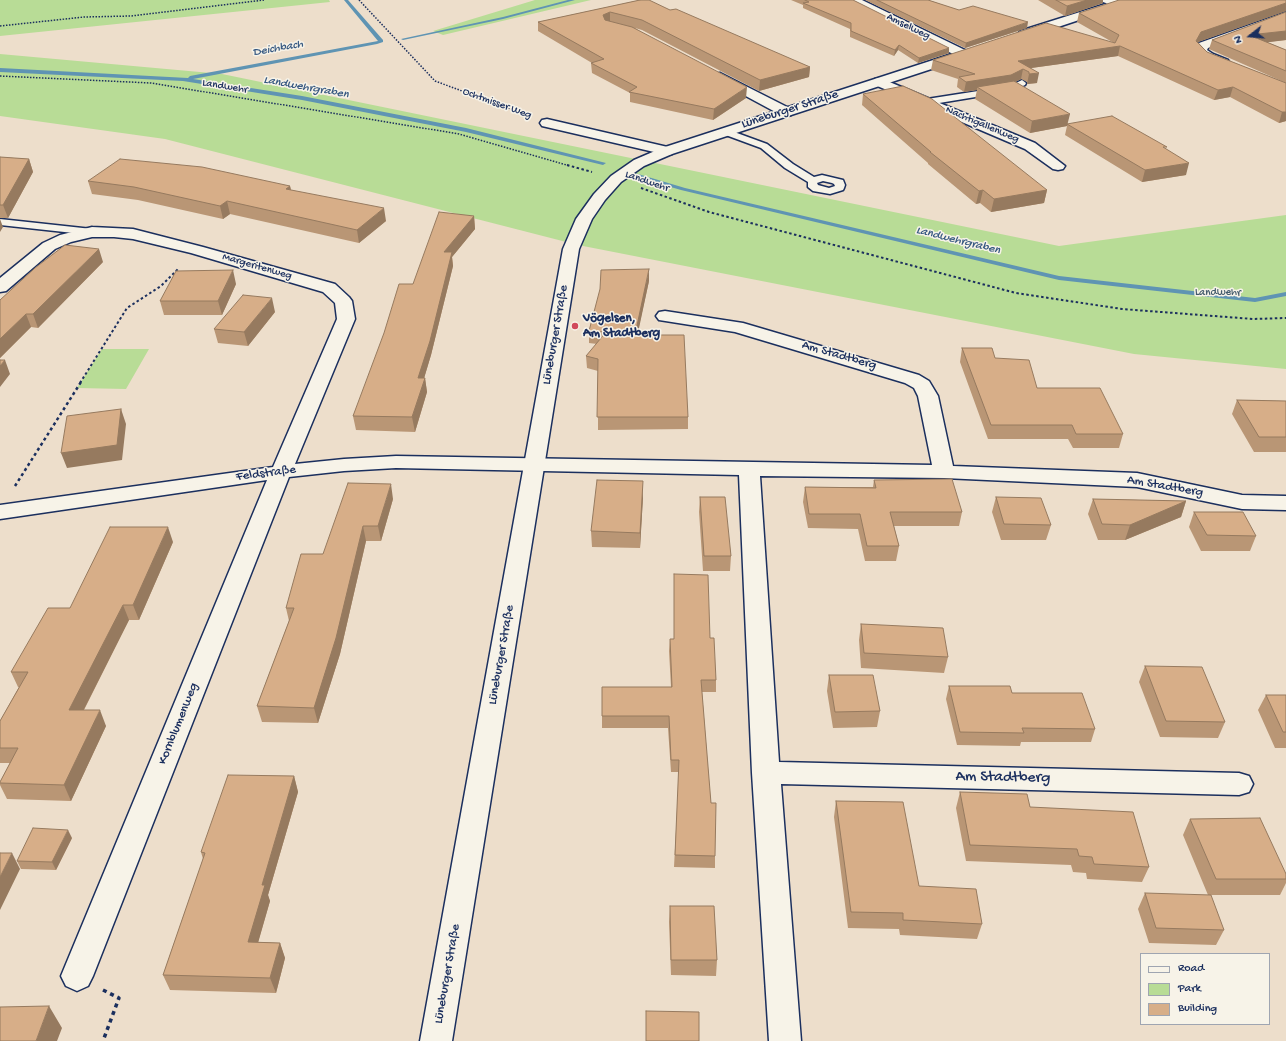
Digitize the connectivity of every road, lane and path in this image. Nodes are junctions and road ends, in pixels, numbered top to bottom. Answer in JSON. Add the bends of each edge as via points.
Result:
{"nodes":[{"id":1,"x":264,"y":0,"type":"edge"},
{"id":2,"x":359,"y":0,"type":"edge"},
{"id":3,"x":853,"y":0,"type":"edge"},
{"id":4,"x":1118,"y":1,"type":"edge"},
{"id":5,"x":1286,"y":15,"type":"edge"},
{"id":6,"x":0,"y":26,"type":"edge"},
{"id":7,"x":1014,"y":37,"type":"edge"},
{"id":8,"x":978,"y":49,"type":"edge"},
{"id":9,"x":963,"y":54,"type":"junction"},
{"id":10,"x":1237,"y":69,"type":"edge"},
{"id":11,"x":711,"y":72,"type":"edge"},
{"id":12,"x":0,"y":76,"type":"edge"},
{"id":13,"x":880,"y":82,"type":"junction"},
{"id":14,"x":1022,"y":83,"type":"edge"},
{"id":15,"x":927,"y":102,"type":"junction"},
{"id":16,"x":786,"y":112,"type":"junction"},
{"id":17,"x":547,"y":123,"type":"joint"},
{"id":18,"x":726,"y":132,"type":"junction"},
{"id":19,"x":667,"y":151,"type":"junction"},
{"id":20,"x":1058,"y":166,"type":"dead end"},
{"id":21,"x":616,"y":179,"type":"junction"},
{"id":22,"x":813,"y":181,"type":"dead end"},
{"id":23,"x":0,"y":222,"type":"edge"},
{"id":24,"x":0,"y":230,"type":"edge"},
{"id":25,"x":92,"y":232,"type":"junction"},
{"id":26,"x":66,"y":238,"type":"junction"},
{"id":27,"x":197,"y":250,"type":"junction"},
{"id":28,"x":0,"y":287,"type":"edge"},
{"id":29,"x":665,"y":316,"type":"dead end"},
{"id":30,"x":1286,"y":318,"type":"edge"},
{"id":31,"x":534,"y":464,"type":"junction"},
{"id":32,"x":750,"y":469,"type":"junction"},
{"id":33,"x":281,"y":472,"type":"junction"},
{"id":34,"x":944,"y":472,"type":"junction"},
{"id":35,"x":13,"y":490,"type":"dead end"},
{"id":36,"x":1286,"y":503,"type":"edge"},
{"id":37,"x":0,"y":512,"type":"edge"},
{"id":38,"x":766,"y":773,"type":"junction"},
{"id":39,"x":1239,"y":784,"type":"dead end"},
{"id":40,"x":77,"y":976,"type":"joint"},
{"id":41,"x":103,"y":1041,"type":"edge"},
{"id":42,"x":436,"y":1041,"type":"edge"},
{"id":43,"x":784,"y":1041,"type":"edge"}],
"edges":[{"from":1,"to":6,"type":"path","via":[[131,16],[84,17]]},
{"from":2,"to":17,"type":"path","name":"Ochtmisser Weg","via":[[435,81]]},
{"from":3,"to":9,"type":"street","name":"Amselweg"},
{"from":4,"to":7,"type":"street"},
{"from":5,"to":10,"type":"street","via":[[1203,46],[1201,51],[1209,57]]},
{"from":8,"to":9,"type":"street","name":"Lüneburger Straße"},
{"from":9,"to":13,"type":"street","name":"Lüneburger Straße"},
{"from":11,"to":16,"type":"street"},
{"from":12,"to":21,"type":"path","name":"Landwehr","via":[[151,82],[427,128],[459,134]]},
{"from":13,"to":15,"type":"street","name":"Nachtigallenweg"},
{"from":13,"to":16,"type":"street","name":"Lüneburger Straße"},
{"from":14,"to":15,"type":"lane","via":[[1012,88]]},
{"from":15,"to":20,"type":"street","name":"Nachtigallenweg","via":[[1030,146]]},
{"from":16,"to":18,"type":"street","name":"Lüneburger Straße"},
{"from":17,"to":19,"type":"street","name":"Ochtmisser Weg"},
{"from":18,"to":19,"type":"street","name":"Lüneburger Straße"},
{"from":18,"to":22,"type":"lane","via":[[764,146]]},
{"from":19,"to":21,"type":"street","name":"Lüneburger Straße","via":[[639,163]]},
{"from":21,"to":30,"type":"path","name":"Landwehr","via":[[709,212],[1016,293],[1122,309],[1253,319]]},
{"from":21,"to":31,"type":"street","name":"Lüneburger Straße","via":[[599,197],[584,219],[571,249]]},
{"from":23,"to":25,"type":"lane"},
{"from":24,"to":26,"type":"lane"},
{"from":25,"to":26,"type":"street","name":"Margeritenweg"},
{"from":25,"to":27,"type":"street","name":"Margeritenweg","via":[[133,234]]},
{"from":26,"to":28,"type":"street","name":"Margeritenweg","via":[[49,246]]},
{"from":27,"to":33,"type":"street","name":"Margeritenweg","via":[[329,288],[343,301],[346,319]]},
{"from":27,"to":35,"type":"path","via":[[161,286],[127,308]]},
{"from":29,"to":34,"type":"street","name":"Am Stadtberg","via":[[737,327],[912,379],[922,385],[928,396]]},
{"from":31,"to":32,"type":"street","name":"Am Stadtberg"},
{"from":31,"to":33,"type":"street","name":"Feldstraße","via":[[396,462]]},
{"from":31,"to":42,"type":"street","name":"Lüneburger Straße"},
{"from":32,"to":34,"type":"street","name":"Am Stadtberg"},
{"from":32,"to":38,"type":"street"},
{"from":33,"to":37,"type":"street","name":"Feldstraße"},
{"from":33,"to":40,"type":"street","name":"Kornblumenweg"},
{"from":34,"to":36,"type":"street","name":"Am Stadtberg","via":[[1137,480],[1242,502]]},
{"from":38,"to":39,"type":"street","name":"Am Stadtberg"},
{"from":38,"to":43,"type":"street"},
{"from":40,"to":41,"type":"path","via":[[119,998]]}]}
